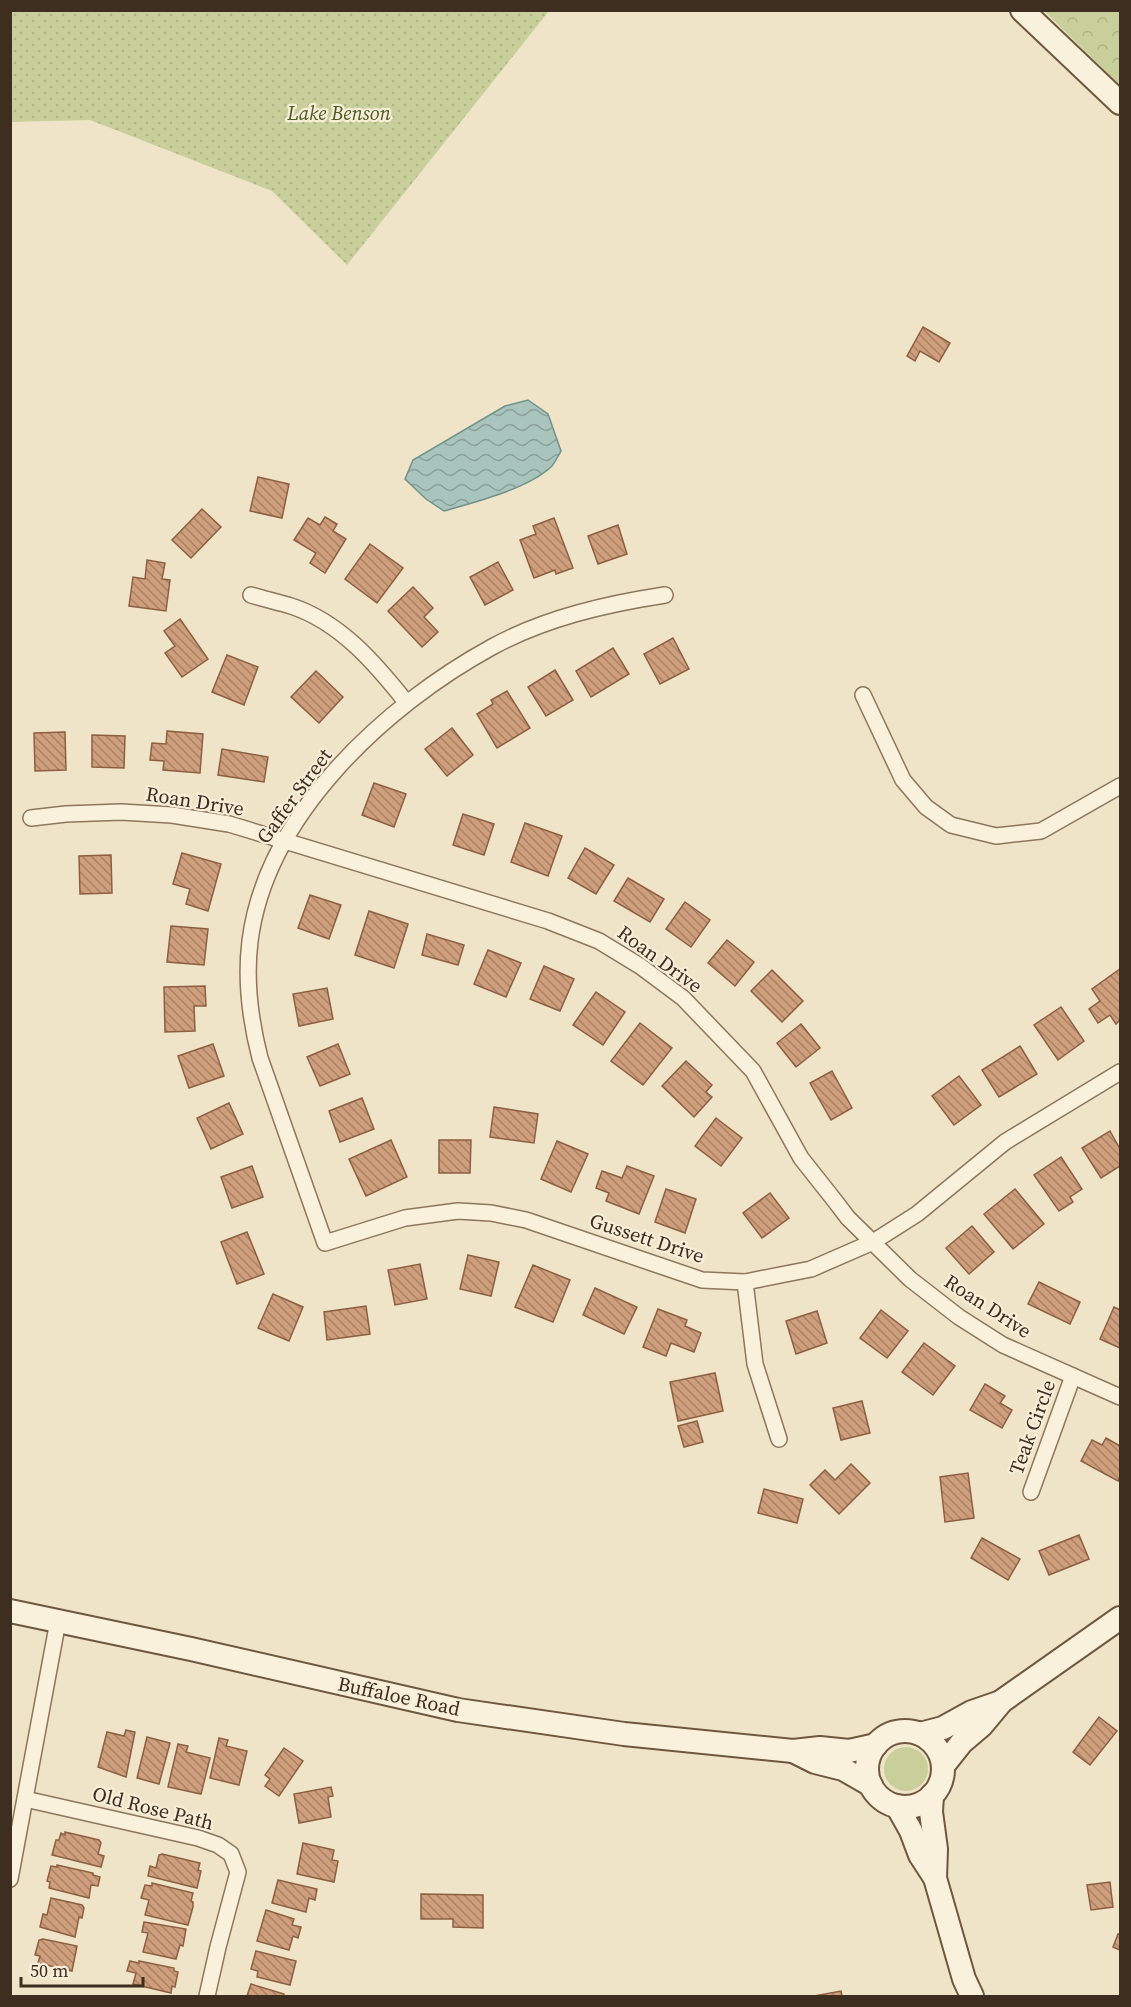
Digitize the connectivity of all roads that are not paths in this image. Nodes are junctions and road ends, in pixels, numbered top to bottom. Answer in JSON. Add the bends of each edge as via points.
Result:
{"nodes":[{"id":1,"x":1022,"y":10,"type":"edge"},
{"id":2,"x":1120,"y":103,"type":"edge"},
{"id":3,"x":250,"y":595,"type":"dead end"},
{"id":4,"x":665,"y":595,"type":"dead end"},
{"id":5,"x":863,"y":695,"type":"dead end"},
{"id":6,"x":406,"y":702,"type":"junction"},
{"id":7,"x":1120,"y":786,"type":"edge"},
{"id":8,"x":31,"y":818,"type":"dead end"},
{"id":9,"x":285,"y":840,"type":"junction"},
{"id":10,"x":1120,"y":1073,"type":"edge"},
{"id":11,"x":873,"y":1242,"type":"junction"},
{"id":12,"x":325,"y":1243,"type":"joint"},
{"id":13,"x":745,"y":1282,"type":"junction"},
{"id":14,"x":1073,"y":1376,"type":"junction"},
{"id":15,"x":1120,"y":1397,"type":"edge"},
{"id":16,"x":779,"y":1439,"type":"dead end"},
{"id":17,"x":1031,"y":1492,"type":"dead end"},
{"id":18,"x":10,"y":1611,"type":"edge"},
{"id":19,"x":1120,"y":1618,"type":"edge"},
{"id":20,"x":58,"y":1622,"type":"junction"},
{"id":21,"x":1002,"y":1701,"type":"junction"},
{"id":22,"x":920,"y":1734,"type":"junction"},
{"id":23,"x":876,"y":1745,"type":"junction"},
{"id":24,"x":793,"y":1751,"type":"junction"},
{"id":25,"x":943,"y":1766,"type":"junction"},
{"id":26,"x":871,"y":1785,"type":"junction"},
{"id":27,"x":932,"y":1795,"type":"junction"},
{"id":28,"x":25,"y":1799,"type":"junction"},
{"id":29,"x":897,"y":1806,"type":"junction"},
{"id":30,"x":935,"y":1878,"type":"junction"},
{"id":31,"x":10,"y":1879,"type":"edge"},
{"id":32,"x":207,"y":1996,"type":"edge"},
{"id":33,"x":972,"y":1996,"type":"edge"}],
"edges":[{"from":1,"to":2,"type":"street"},
{"from":3,"to":6,"type":"street","via":[[292,606],[352,640]]},
{"from":4,"to":6,"type":"street","name":"Gaffer Street","via":[[591,609],[540,626],[493,647]]},
{"from":5,"to":7,"type":"street","via":[[903,780],[926,807],[951,825],[996,836],[1041,831]]},
{"from":6,"to":9,"type":"street","name":"Gaffer Street","via":[[346,757]]},
{"from":8,"to":9,"type":"street","name":"Roan Drive","via":[[121,812],[172,815]]},
{"from":9,"to":11,"type":"street","name":"Roan Drive","via":[[548,921],[599,941],[640,966],[683,998],[753,1071],[801,1158],[848,1218]]},
{"from":9,"to":12,"type":"street","name":"Gaffer Street","via":[[275,856],[254,920],[248,993],[260,1058]]},
{"from":10,"to":11,"type":"street","name":"Gussett Drive","via":[[1005,1142],[917,1214]]},
{"from":11,"to":13,"type":"street","name":"Gussett Drive","via":[[811,1269]]},
{"from":11,"to":14,"type":"street","name":"Roan Drive","via":[[910,1279],[959,1317],[1003,1345]]},
{"from":12,"to":13,"type":"street","name":"Gussett Drive","via":[[405,1218],[458,1211],[491,1213],[526,1220],[702,1280]]},
{"from":13,"to":16,"type":"street","via":[[755,1364]]},
{"from":14,"to":15,"type":"street","name":"Roan Drive"},
{"from":14,"to":17,"type":"street","name":"Teak Circle"},
{"from":18,"to":20,"type":"street","name":"Buffaloe Road"},
{"from":19,"to":21,"type":"street"},
{"from":20,"to":24,"type":"street","name":"Buffaloe Road","via":[[458,1710],[624,1734]]},
{"from":20,"to":28,"type":"street"},
{"from":21,"to":22,"type":"street","via":[[943,1728]]},
{"from":21,"to":25,"type":"street"},
{"from":22,"to":23,"type":"street","via":[[896,1732]]},
{"from":22,"to":25,"type":"street","via":[[936,1747]]},
{"from":23,"to":24,"type":"street","name":"Buffaloe Road","via":[[849,1750]]},
{"from":23,"to":26,"type":"street","via":[[867,1764]]},
{"from":24,"to":26,"type":"street","name":"Buffaloe Road","via":[[843,1769]]},
{"from":25,"to":27,"type":"street"},
{"from":26,"to":29,"type":"street","via":[[877,1795]]},
{"from":27,"to":29,"type":"street","via":[[922,1803]]},
{"from":27,"to":30,"type":"street"},
{"from":28,"to":31,"type":"street"},
{"from":28,"to":32,"type":"street","name":"Old Rose Path","via":[[198,1838],[231,1854],[238,1872]]},
{"from":29,"to":30,"type":"street"},
{"from":30,"to":33,"type":"street"}]}
